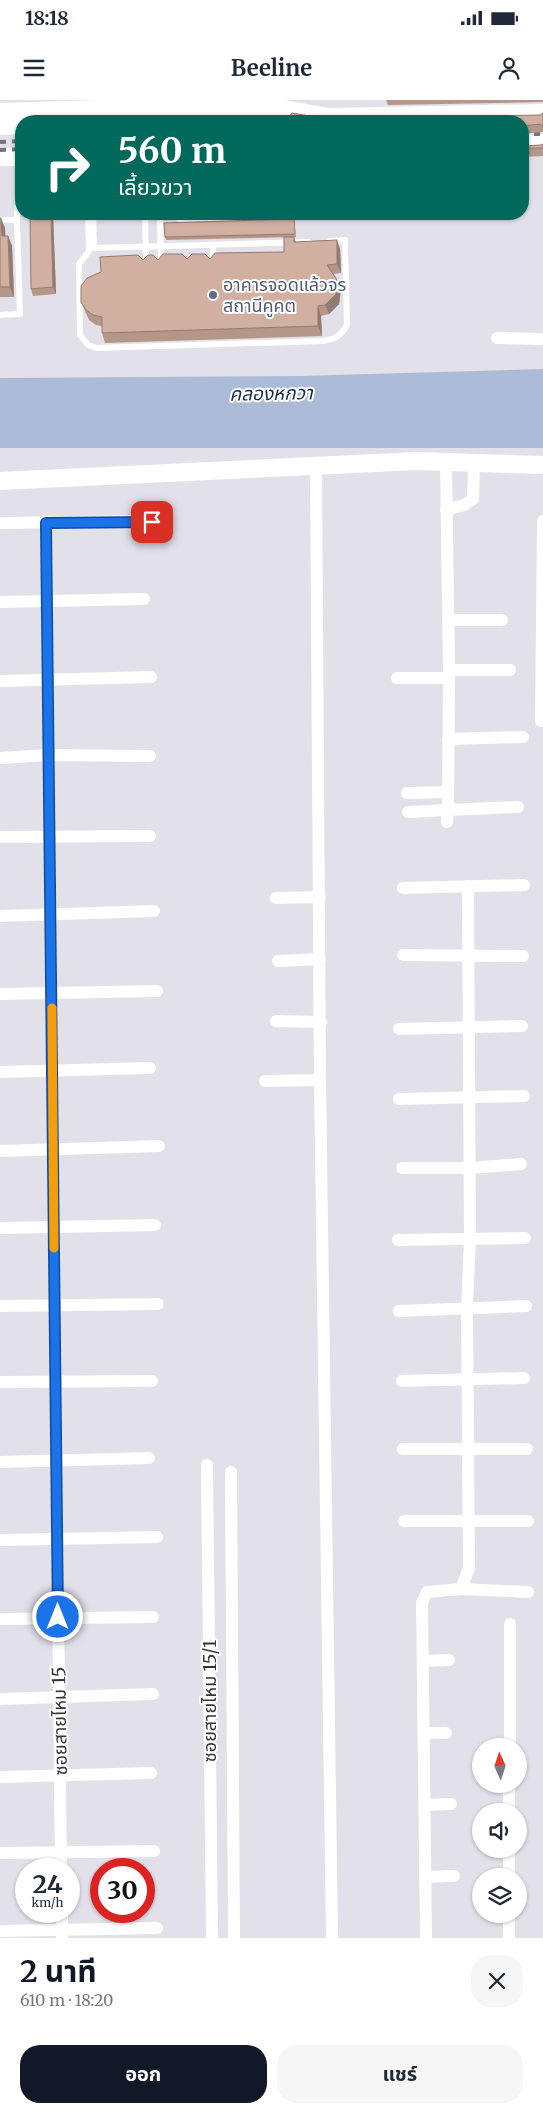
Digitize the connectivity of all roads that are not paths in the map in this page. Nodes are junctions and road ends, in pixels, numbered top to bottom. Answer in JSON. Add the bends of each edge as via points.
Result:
{"nodes":[{"id":1,"x":109,"y":102,"type":"dead end"},
{"id":2,"x":0,"y":112,"type":"edge"},
{"id":3,"x":149,"y":112,"type":"edge"},
{"id":4,"x":543,"y":113,"type":"edge"},
{"id":5,"x":284,"y":115,"type":"edge"},
{"id":6,"x":400,"y":115,"type":"edge"},
{"id":7,"x":15,"y":125,"type":"edge"},
{"id":8,"x":0,"y":126,"type":"edge"},
{"id":9,"x":543,"y":143,"type":"edge"},
{"id":10,"x":529,"y":144,"type":"edge"},
{"id":11,"x":15,"y":157,"type":"edge"},
{"id":12,"x":0,"y":158,"type":"edge"},
{"id":13,"x":0,"y":220,"type":"edge"},
{"id":14,"x":17,"y":220,"type":"joint"},
{"id":15,"x":88,"y":220,"type":"edge"},
{"id":16,"x":93,"y":220,"type":"edge"},
{"id":17,"x":145,"y":220,"type":"edge"},
{"id":18,"x":160,"y":220,"type":"edge"},
{"id":19,"x":212,"y":245,"type":"junction"},
{"id":20,"x":90,"y":251,"type":"junction"},
{"id":21,"x":190,"y":256,"type":"edge"},
{"id":22,"x":213,"y":263,"type":"edge"},
{"id":23,"x":146,"y":264,"type":"edge"},
{"id":24,"x":162,"y":264,"type":"edge"},
{"id":25,"x":0,"y":315,"type":"edge"},
{"id":26,"x":497,"y":338,"type":"dead end"},
{"id":27,"x":543,"y":340,"type":"edge"},
{"id":28,"x":446,"y":462,"type":"junction"},
{"id":29,"x":474,"y":464,"type":"junction"},
{"id":30,"x":316,"y":465,"type":"junction"},
{"id":31,"x":543,"y":465,"type":"edge"},
{"id":32,"x":0,"y":481,"type":"edge"},
{"id":33,"x":446,"y":510,"type":"junction"},
{"id":34,"x":543,"y":521,"type":"edge"},
{"id":35,"x":152,"y":522,"type":"dead end"},
{"id":36,"x":46,"y":523,"type":"junction"},
{"id":37,"x":0,"y":524,"type":"edge"},
{"id":38,"x":144,"y":599,"type":"dead end"},
{"id":39,"x":47,"y":601,"type":"junction"},
{"id":40,"x":0,"y":602,"type":"edge"},
{"id":41,"x":542,"y":606,"type":"edge"},
{"id":42,"x":449,"y":620,"type":"junction"},
{"id":43,"x":502,"y":620,"type":"dead end"},
{"id":44,"x":510,"y":670,"type":"dead end"},
{"id":45,"x":449,"y":674,"type":"junction"},
{"id":46,"x":151,"y":677,"type":"dead end"},
{"id":47,"x":397,"y":678,"type":"dead end"},
{"id":48,"x":48,"y":679,"type":"junction"},
{"id":49,"x":0,"y":681,"type":"edge"},
{"id":50,"x":540,"y":721,"type":"dead end"},
{"id":51,"x":522,"y":737,"type":"dead end"},
{"id":52,"x":448,"y":739,"type":"junction"},
{"id":53,"x":49,"y":755,"type":"junction"},
{"id":54,"x":150,"y":756,"type":"dead end"},
{"id":55,"x":0,"y":758,"type":"edge"},
{"id":56,"x":448,"y":792,"type":"junction"},
{"id":57,"x":407,"y":793,"type":"dead end"},
{"id":58,"x":518,"y":807,"type":"dead end"},
{"id":59,"x":408,"y":812,"type":"dead end"},
{"id":60,"x":448,"y":816,"type":"junction"},
{"id":61,"x":50,"y":836,"type":"junction"},
{"id":62,"x":150,"y":836,"type":"dead end"},
{"id":63,"x":0,"y":837,"type":"edge"},
{"id":64,"x":468,"y":886,"type":"junction"},
{"id":65,"x":524,"y":886,"type":"dead end"},
{"id":66,"x":403,"y":888,"type":"dead end"},
{"id":67,"x":320,"y":897,"type":"junction"},
{"id":68,"x":276,"y":898,"type":"dead end"},
{"id":69,"x":154,"y":911,"type":"dead end"},
{"id":70,"x":51,"y":914,"type":"junction"},
{"id":71,"x":0,"y":916,"type":"edge"},
{"id":72,"x":403,"y":955,"type":"dead end"},
{"id":73,"x":468,"y":956,"type":"junction"},
{"id":74,"x":524,"y":956,"type":"dead end"},
{"id":75,"x":320,"y":959,"type":"junction"},
{"id":76,"x":278,"y":961,"type":"dead end"},
{"id":77,"x":157,"y":991,"type":"dead end"},
{"id":78,"x":52,"y":992,"type":"junction"},
{"id":79,"x":0,"y":994,"type":"edge"},
{"id":80,"x":276,"y":1021,"type":"dead end"},
{"id":81,"x":321,"y":1022,"type":"junction"},
{"id":82,"x":522,"y":1026,"type":"dead end"},
{"id":83,"x":469,"y":1028,"type":"junction"},
{"id":84,"x":399,"y":1029,"type":"dead end"},
{"id":85,"x":150,"y":1068,"type":"dead end"},
{"id":86,"x":52,"y":1071,"type":"junction"},
{"id":87,"x":0,"y":1072,"type":"edge"},
{"id":88,"x":320,"y":1080,"type":"junction"},
{"id":89,"x":265,"y":1081,"type":"dead end"},
{"id":90,"x":524,"y":1096,"type":"dead end"},
{"id":91,"x":469,"y":1097,"type":"junction"},
{"id":92,"x":399,"y":1099,"type":"dead end"},
{"id":93,"x":159,"y":1146,"type":"dead end"},
{"id":94,"x":53,"y":1150,"type":"junction"},
{"id":95,"x":0,"y":1151,"type":"edge"},
{"id":96,"x":521,"y":1164,"type":"dead end"},
{"id":97,"x":402,"y":1168,"type":"dead end"},
{"id":98,"x":470,"y":1168,"type":"junction"},
{"id":99,"x":155,"y":1225,"type":"dead end"},
{"id":100,"x":54,"y":1226,"type":"junction"},
{"id":101,"x":0,"y":1228,"type":"edge"},
{"id":102,"x":525,"y":1238,"type":"dead end"},
{"id":103,"x":470,"y":1239,"type":"junction"},
{"id":104,"x":398,"y":1240,"type":"dead end"},
{"id":105,"x":55,"y":1304,"type":"junction"},
{"id":106,"x":158,"y":1304,"type":"dead end"},
{"id":107,"x":0,"y":1306,"type":"edge"},
{"id":108,"x":526,"y":1306,"type":"dead end"},
{"id":109,"x":467,"y":1307,"type":"junction"},
{"id":110,"x":399,"y":1311,"type":"dead end"},
{"id":111,"x":468,"y":1378,"type":"junction"},
{"id":112,"x":524,"y":1378,"type":"dead end"},
{"id":113,"x":56,"y":1381,"type":"junction"},
{"id":114,"x":152,"y":1381,"type":"dead end"},
{"id":115,"x":402,"y":1381,"type":"dead end"},
{"id":116,"x":0,"y":1382,"type":"edge"},
{"id":117,"x":403,"y":1449,"type":"dead end"},
{"id":118,"x":468,"y":1449,"type":"junction"},
{"id":119,"x":527,"y":1449,"type":"dead end"},
{"id":120,"x":149,"y":1458,"type":"dead end"},
{"id":121,"x":57,"y":1460,"type":"junction"},
{"id":122,"x":0,"y":1462,"type":"edge"},
{"id":123,"x":207,"y":1465,"type":"dead end"},
{"id":124,"x":231,"y":1472,"type":"dead end"},
{"id":125,"x":528,"y":1520,"type":"dead end"},
{"id":126,"x":404,"y":1521,"type":"dead end"},
{"id":127,"x":469,"y":1521,"type":"junction"},
{"id":128,"x":157,"y":1537,"type":"dead end"},
{"id":129,"x":58,"y":1539,"type":"junction"},
{"id":130,"x":0,"y":1540,"type":"edge"},
{"id":131,"x":461,"y":1589,"type":"junction"},
{"id":132,"x":528,"y":1592,"type":"dead end"},
{"id":133,"x":58,"y":1617,"type":"junction"},
{"id":134,"x":153,"y":1617,"type":"dead end"},
{"id":135,"x":0,"y":1619,"type":"edge"},
{"id":136,"x":510,"y":1624,"type":"dead end"},
{"id":137,"x":450,"y":1660,"type":"dead end"},
{"id":138,"x":423,"y":1662,"type":"junction"},
{"id":139,"x":153,"y":1694,"type":"dead end"},
{"id":140,"x":60,"y":1698,"type":"junction"},
{"id":141,"x":0,"y":1699,"type":"edge"},
{"id":142,"x":232,"y":1708,"type":"junction"},
{"id":143,"x":210,"y":1709,"type":"junction"},
{"id":144,"x":424,"y":1733,"type":"junction"},
{"id":145,"x":446,"y":1733,"type":"dead end"},
{"id":146,"x":510,"y":1738,"type":"edge"},
{"id":147,"x":151,"y":1773,"type":"dead end"},
{"id":148,"x":60,"y":1775,"type":"junction"},
{"id":149,"x":0,"y":1777,"type":"edge"},
{"id":150,"x":452,"y":1804,"type":"dead end"},
{"id":151,"x":425,"y":1805,"type":"junction"},
{"id":152,"x":154,"y":1851,"type":"dead end"},
{"id":153,"x":61,"y":1852,"type":"junction"},
{"id":154,"x":0,"y":1853,"type":"edge"},
{"id":155,"x":61,"y":1858,"type":"edge"},
{"id":156,"x":454,"y":1876,"type":"dead end"},
{"id":157,"x":426,"y":1877,"type":"junction"},
{"id":158,"x":234,"y":1891,"type":"junction"},
{"id":159,"x":212,"y":1893,"type":"junction"},
{"id":160,"x":509,"y":1923,"type":"edge"},
{"id":161,"x":157,"y":1928,"type":"dead end"},
{"id":162,"x":0,"y":1931,"type":"edge"},
{"id":163,"x":62,"y":1934,"type":"edge"},
{"id":164,"x":212,"y":1938,"type":"edge"},
{"id":165,"x":234,"y":1938,"type":"edge"},
{"id":166,"x":332,"y":1938,"type":"edge"},
{"id":167,"x":426,"y":1938,"type":"edge"},
{"id":168,"x":509,"y":1938,"type":"edge"}],
"edges":[{"from":1,"to":3,"type":"lane"},
{"from":2,"to":3,"type":"main road"},
{"from":3,"to":5,"type":"main road"},
{"from":4,"to":6,"type":"main road"},
{"from":7,"to":8,"type":"main road"},
{"from":9,"to":10,"type":"main road"},
{"from":11,"to":12,"type":"main road"},
{"from":13,"to":14,"type":"lane"},
{"from":14,"to":25,"type":"lane","via":[[20,314]]},
{"from":15,"to":20,"type":"lane"},
{"from":16,"to":19,"type":"lane","via":[[94,248]]},
{"from":17,"to":23,"type":"lane"},
{"from":18,"to":24,"type":"lane"},
{"from":19,"to":20,"type":"lane","via":[[345,240],[347,324],[343,333],[323,341],[97,348],[88,345],[80,336],[78,264]]},
{"from":19,"to":22,"type":"lane"},
{"from":20,"to":21,"type":"lane","via":[[190,249]]},
{"from":26,"to":27,"type":"street"},
{"from":28,"to":29,"type":"main road"},
{"from":28,"to":30,"type":"main road"},
{"from":28,"to":33,"type":"street"},
{"from":29,"to":31,"type":"main road"},
{"from":29,"to":33,"type":"street","via":[[473,499]]},
{"from":30,"to":32,"type":"main road"},
{"from":30,"to":67,"type":"street"},
{"from":33,"to":42,"type":"street"},
{"from":34,"to":41,"type":"street"},
{"from":35,"to":36,"type":"street"},
{"from":36,"to":37,"type":"street"},
{"from":36,"to":39,"type":"street","name":"ซอยสายไหม 15"},
{"from":38,"to":39,"type":"street"},
{"from":39,"to":40,"type":"street"},
{"from":39,"to":48,"type":"street","name":"ซอยสายไหม 15"},
{"from":41,"to":50,"type":"street"},
{"from":42,"to":43,"type":"street"},
{"from":42,"to":45,"type":"street"},
{"from":44,"to":45,"type":"street"},
{"from":45,"to":47,"type":"street"},
{"from":45,"to":52,"type":"street"},
{"from":46,"to":48,"type":"street"},
{"from":48,"to":49,"type":"street"},
{"from":48,"to":53,"type":"street","name":"ซอยสายไหม 15"},
{"from":51,"to":52,"type":"street"},
{"from":52,"to":56,"type":"street"},
{"from":53,"to":54,"type":"street"},
{"from":53,"to":55,"type":"street"},
{"from":53,"to":61,"type":"street","name":"ซอยสายไหม 15"},
{"from":56,"to":57,"type":"street"},
{"from":56,"to":60,"type":"street"},
{"from":58,"to":60,"type":"street"},
{"from":59,"to":60,"type":"street"},
{"from":61,"to":62,"type":"street"},
{"from":61,"to":63,"type":"street"},
{"from":61,"to":70,"type":"street","name":"ซอยสายไหม 15"},
{"from":64,"to":65,"type":"street"},
{"from":64,"to":66,"type":"street"},
{"from":64,"to":73,"type":"street"},
{"from":67,"to":68,"type":"street"},
{"from":67,"to":75,"type":"street"},
{"from":69,"to":70,"type":"street"},
{"from":70,"to":71,"type":"street"},
{"from":70,"to":78,"type":"street","name":"ซอยสายไหม 15"},
{"from":72,"to":73,"type":"street"},
{"from":73,"to":74,"type":"street"},
{"from":73,"to":83,"type":"street"},
{"from":75,"to":76,"type":"street"},
{"from":75,"to":81,"type":"street"},
{"from":77,"to":78,"type":"street"},
{"from":78,"to":79,"type":"street"},
{"from":78,"to":86,"type":"street","name":"ซอยสายไหม 15"},
{"from":80,"to":81,"type":"street"},
{"from":81,"to":88,"type":"street"},
{"from":82,"to":83,"type":"street"},
{"from":83,"to":84,"type":"street"},
{"from":83,"to":91,"type":"street"},
{"from":85,"to":86,"type":"street"},
{"from":86,"to":87,"type":"street"},
{"from":86,"to":94,"type":"street","name":"ซอยสายไหม 15"},
{"from":88,"to":89,"type":"street"},
{"from":88,"to":166,"type":"street"},
{"from":90,"to":91,"type":"street"},
{"from":91,"to":92,"type":"street"},
{"from":91,"to":98,"type":"street"},
{"from":93,"to":94,"type":"street"},
{"from":94,"to":95,"type":"street"},
{"from":94,"to":100,"type":"street","name":"ซอยสายไหม 15"},
{"from":96,"to":98,"type":"street"},
{"from":97,"to":98,"type":"street"},
{"from":98,"to":103,"type":"street"},
{"from":99,"to":100,"type":"street"},
{"from":100,"to":101,"type":"street"},
{"from":100,"to":105,"type":"street","name":"ซอยสายไหม 15"},
{"from":102,"to":103,"type":"street"},
{"from":103,"to":104,"type":"street"},
{"from":103,"to":109,"type":"street"},
{"from":105,"to":106,"type":"street"},
{"from":105,"to":107,"type":"street"},
{"from":105,"to":113,"type":"street","name":"ซอยสายไหม 15"},
{"from":108,"to":109,"type":"street"},
{"from":109,"to":110,"type":"street"},
{"from":109,"to":111,"type":"street"},
{"from":111,"to":112,"type":"street"},
{"from":111,"to":115,"type":"street"},
{"from":111,"to":118,"type":"street"},
{"from":113,"to":114,"type":"street"},
{"from":113,"to":116,"type":"street"},
{"from":113,"to":121,"type":"street","name":"ซอยสายไหม 15"},
{"from":117,"to":118,"type":"street"},
{"from":118,"to":119,"type":"street"},
{"from":118,"to":127,"type":"street"},
{"from":120,"to":121,"type":"street"},
{"from":121,"to":122,"type":"street"},
{"from":121,"to":129,"type":"street","name":"ซอยสายไหม 15"},
{"from":123,"to":143,"type":"street","name":"ซอยสายไหม 15/1"},
{"from":124,"to":142,"type":"street","name":"ซอยสายไหม 15/1"},
{"from":125,"to":127,"type":"street"},
{"from":126,"to":127,"type":"street"},
{"from":127,"to":131,"type":"street","via":[[469,1568]]},
{"from":128,"to":129,"type":"street"},
{"from":129,"to":130,"type":"street"},
{"from":129,"to":133,"type":"street","name":"ซอยสายไหม 15"},
{"from":131,"to":132,"type":"street"},
{"from":131,"to":138,"type":"street","via":[[427,1592],[422,1602]]},
{"from":133,"to":134,"type":"street"},
{"from":133,"to":135,"type":"street"},
{"from":133,"to":140,"type":"street","name":"ซอยสายไหม 15"},
{"from":136,"to":146,"type":"street"},
{"from":137,"to":138,"type":"street"},
{"from":138,"to":144,"type":"street"},
{"from":139,"to":140,"type":"street"},
{"from":140,"to":141,"type":"street"},
{"from":140,"to":148,"type":"street","name":"ซอยสายไหม 15"},
{"from":142,"to":143,"type":"street"},
{"from":142,"to":158,"type":"street","name":"ซอยสายไหม 15/1"},
{"from":143,"to":159,"type":"street","name":"ซอยสายไหม 15/1"},
{"from":144,"to":145,"type":"street"},
{"from":144,"to":151,"type":"street"},
{"from":147,"to":148,"type":"street"},
{"from":148,"to":149,"type":"street"},
{"from":148,"to":153,"type":"street","name":"ซอยสายไหม 15"},
{"from":150,"to":151,"type":"street"},
{"from":151,"to":157,"type":"street"},
{"from":152,"to":153,"type":"street"},
{"from":153,"to":154,"type":"street"},
{"from":153,"to":155,"type":"street","name":"ซอยสายไหม 15"},
{"from":156,"to":157,"type":"street"},
{"from":157,"to":167,"type":"street"},
{"from":158,"to":159,"type":"street"},
{"from":158,"to":165,"type":"street","name":"ซอยสายไหม 15/1"},
{"from":159,"to":164,"type":"street","name":"ซอยสายไหม 15/1"},
{"from":160,"to":168,"type":"street"},
{"from":161,"to":163,"type":"street"},
{"from":162,"to":163,"type":"street"}]}
